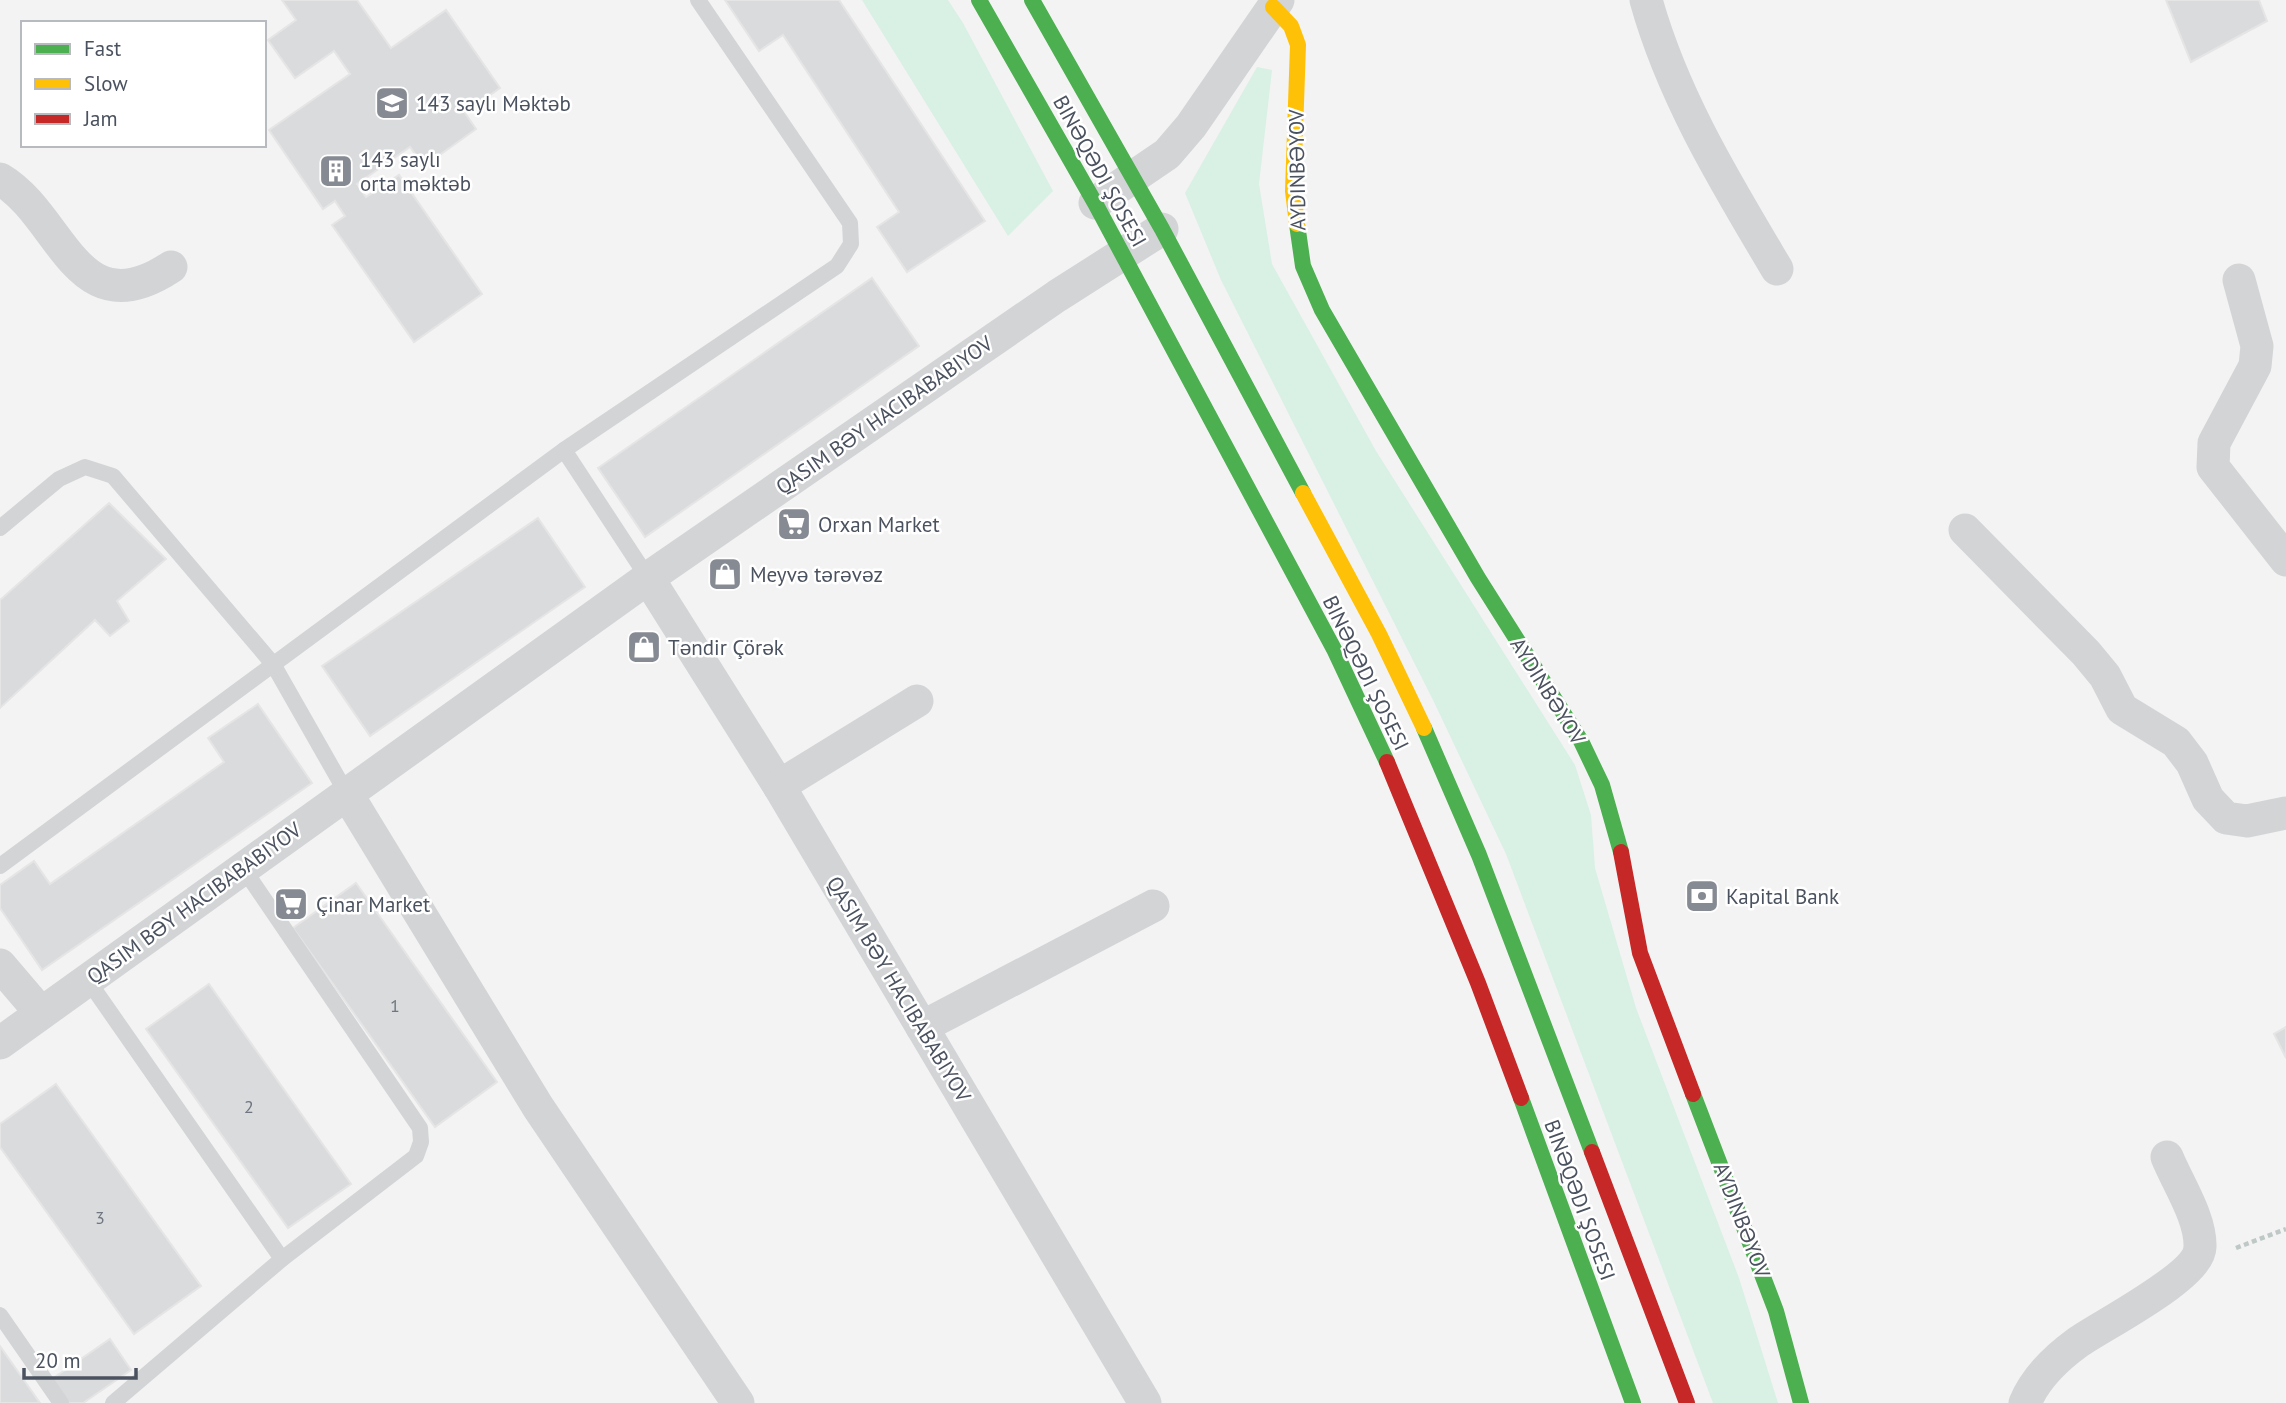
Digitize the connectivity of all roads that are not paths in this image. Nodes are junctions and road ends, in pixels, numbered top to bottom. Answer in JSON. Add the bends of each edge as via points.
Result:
{"nodes":[{"id":1,"x":698,"y":0,"type":"edge"},
{"id":2,"x":979,"y":0,"type":"edge"},
{"id":3,"x":1032,"y":0,"type":"edge"},
{"id":4,"x":1646,"y":0,"type":"edge"},
{"id":5,"x":1275,"y":3,"type":"edge"},
{"id":6,"x":0,"y":179,"type":"edge"},
{"id":7,"x":1134,"y":179,"type":"junction"},
{"id":8,"x":1095,"y":202,"type":"junction"},
{"id":9,"x":1162,"y":229,"type":"junction"},
{"id":10,"x":1122,"y":254,"type":"junction"},
{"id":11,"x":171,"y":267,"type":"dead end"},
{"id":12,"x":1777,"y":269,"type":"dead end"},
{"id":13,"x":2239,"y":280,"type":"dead end"},
{"id":14,"x":564,"y":450,"type":"junction"},
{"id":15,"x":0,"y":528,"type":"edge"},
{"id":16,"x":1965,"y":530,"type":"dead end"},
{"id":17,"x":2286,"y":560,"type":"edge"},
{"id":18,"x":648,"y":578,"type":"junction"},
{"id":19,"x":273,"y":664,"type":"junction"},
{"id":20,"x":917,"y":701,"type":"dead end"},
{"id":21,"x":779,"y":786,"type":"junction"},
{"id":22,"x":347,"y":794,"type":"junction"},
{"id":23,"x":2286,"y":813,"type":"edge"},
{"id":24,"x":0,"y":866,"type":"edge"},
{"id":25,"x":243,"y":868,"type":"junction"},
{"id":26,"x":1153,"y":906,"type":"dead end"},
{"id":27,"x":0,"y":965,"type":"edge"},
{"id":28,"x":87,"y":979,"type":"junction"},
{"id":29,"x":41,"y":1013,"type":"junction"},
{"id":30,"x":922,"y":1027,"type":"junction"},
{"id":31,"x":0,"y":1043,"type":"edge"},
{"id":32,"x":2167,"y":1157,"type":"dead end"},
{"id":33,"x":282,"y":1259,"type":"junction"},
{"id":34,"x":0,"y":1315,"type":"edge"},
{"id":35,"x":61,"y":1403,"type":"edge"},
{"id":36,"x":113,"y":1403,"type":"edge"},
{"id":37,"x":738,"y":1403,"type":"edge"},
{"id":38,"x":1144,"y":1403,"type":"edge"},
{"id":39,"x":1633,"y":1403,"type":"edge"},
{"id":40,"x":1686,"y":1403,"type":"edge"},
{"id":41,"x":1801,"y":1403,"type":"edge"},
{"id":42,"x":2025,"y":1403,"type":"edge"}],
"edges":[{"from":1,"to":14,"type":"lane","via":[[850,223],[851,244],[836,266]]},
{"from":2,"to":8,"type":"main road","name":"BINƏQƏDI ŞOSESI"},
{"from":3,"to":7,"type":"main road","name":"BINƏQƏDI ŞOSESI"},
{"from":4,"to":12,"type":"street","via":[[1664,59],[1709,154]]},
{"from":5,"to":7,"type":"street","via":[[1191,126],[1167,154]]},
{"from":5,"to":41,"type":"main road","via":[[1298,45],[1293,191],[1303,266],[1350,361],[1478,579],[1581,741],[1602,785],[1621,852],[1640,953],[1776,1311]]},
{"from":6,"to":11,"type":"street","via":[[28,199],[85,274],[132,285],[150,281]]},
{"from":7,"to":8,"type":"street"},
{"from":7,"to":9,"type":"main road","name":"BINƏQƏDI ŞOSESI"},
{"from":8,"to":10,"type":"main road","name":"BINƏQƏDI ŞOSESI"},
{"from":9,"to":10,"type":"street"},
{"from":9,"to":40,"type":"main road","name":"BINƏQƏDI ŞOSESI","via":[[1379,634],[1426,731],[1479,855]]},
{"from":10,"to":18,"type":"street"},
{"from":10,"to":39,"type":"main road","name":"BINƏQƏDI ŞOSESI","via":[[1335,651],[1382,751],[1478,983]]},
{"from":13,"to":17,"type":"street","via":[[2257,346],[2255,366],[2214,443],[2213,467]]},
{"from":14,"to":18,"type":"lane"},
{"from":14,"to":19,"type":"lane"},
{"from":15,"to":19,"type":"lane","via":[[85,467],[113,476]]},
{"from":16,"to":23,"type":"street","via":[[2087,653],[2122,709],[2176,742],[2192,763],[2208,799],[2226,818],[2247,821]]},
{"from":18,"to":21,"type":"street"},
{"from":18,"to":22,"type":"street"},
{"from":19,"to":22,"type":"lane"},
{"from":19,"to":24,"type":"lane"},
{"from":20,"to":21,"type":"street"},
{"from":21,"to":30,"type":"street"},
{"from":22,"to":25,"type":"street"},
{"from":22,"to":37,"type":"street","via":[[538,1107]]},
{"from":25,"to":28,"type":"street"},
{"from":25,"to":33,"type":"lane","via":[[420,1128],[421,1143],[415,1156]]},
{"from":26,"to":30,"type":"street"},
{"from":27,"to":29,"type":"street"},
{"from":28,"to":29,"type":"street"},
{"from":28,"to":33,"type":"lane"},
{"from":29,"to":31,"type":"street"},
{"from":30,"to":38,"type":"street"},
{"from":32,"to":42,"type":"street","via":[[2198,1230],[2200,1250],[2184,1273],[2075,1344],[2039,1377]]},
{"from":33,"to":36,"type":"lane"},
{"from":34,"to":35,"type":"lane"}]}
